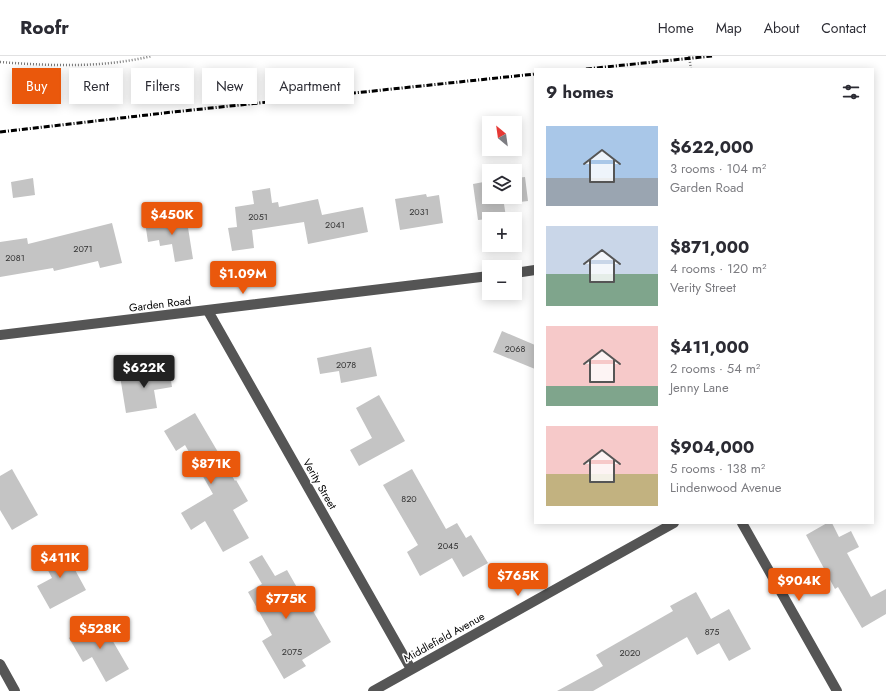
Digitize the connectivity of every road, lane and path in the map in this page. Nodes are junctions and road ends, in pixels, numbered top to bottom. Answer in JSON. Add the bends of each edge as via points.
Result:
{"nodes":[{"id":1,"x":152,"y":56,"type":"edge"},
{"id":2,"x":689,"y":56,"type":"edge"},
{"id":3,"x":0,"y":62,"type":"edge"},
{"id":4,"x":691,"y":68,"type":"edge"},
{"id":5,"x":534,"y":270,"type":"edge"},
{"id":6,"x":522,"y":271,"type":"edge"},
{"id":7,"x":482,"y":277,"type":"edge"},
{"id":8,"x":208,"y":311,"type":"junction"},
{"id":9,"x":0,"y":335,"type":"edge"},
{"id":10,"x":672,"y":524,"type":"edge"},
{"id":11,"x":743,"y":524,"type":"edge"},
{"id":12,"x":0,"y":664,"type":"edge"},
{"id":13,"x":411,"y":669,"type":"junction"},
{"id":14,"x":15,"y":691,"type":"edge"},
{"id":15,"x":373,"y":691,"type":"edge"},
{"id":16,"x":837,"y":691,"type":"edge"}],
"edges":[{"from":1,"to":3,"type":"path","via":[[92,65],[54,66]]},
{"from":2,"to":4,"type":"path"},
{"from":5,"to":6,"type":"street"},
{"from":7,"to":8,"type":"street","name":"Garden Road"},
{"from":8,"to":9,"type":"street","name":"Garden Road"},
{"from":8,"to":13,"type":"street","name":"Verity Street"},
{"from":10,"to":13,"type":"street","name":"Middlefield Avenue"},
{"from":11,"to":16,"type":"street"},
{"from":12,"to":14,"type":"street"},
{"from":13,"to":15,"type":"street","name":"Middlefield Avenue"}]}
